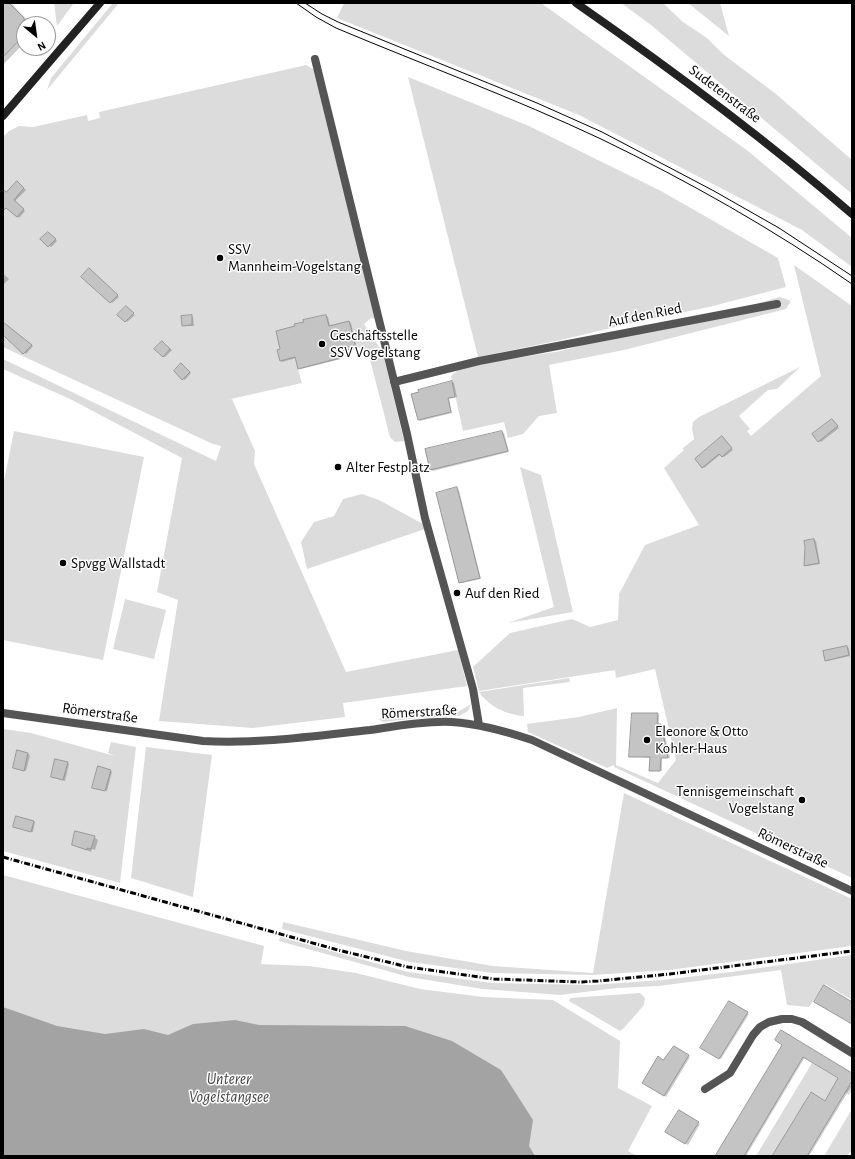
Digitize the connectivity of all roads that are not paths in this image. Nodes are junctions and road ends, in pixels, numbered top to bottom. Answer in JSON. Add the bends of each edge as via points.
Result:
{"nodes":[{"id":1,"x":100,"y":3,"type":"edge"},
{"id":2,"x":576,"y":3,"type":"edge"},
{"id":3,"x":316,"y":59,"type":"dead end"},
{"id":4,"x":3,"y":116,"type":"edge"},
{"id":5,"x":852,"y":214,"type":"edge"},
{"id":6,"x":777,"y":304,"type":"dead end"},
{"id":7,"x":394,"y":382,"type":"junction"},
{"id":8,"x":3,"y":713,"type":"edge"},
{"id":9,"x":478,"y":725,"type":"junction"},
{"id":10,"x":852,"y":891,"type":"edge"},
{"id":11,"x":852,"y":1053,"type":"edge"},
{"id":12,"x":705,"y":1089,"type":"dead end"}],
"edges":[{"from":1,"to":4,"type":"main road"},
{"from":2,"to":5,"type":"main road","name":"Sudetenstraße","via":[[646,51],[724,110],[811,178]]},
{"from":3,"to":7,"type":"street"},
{"from":6,"to":7,"type":"street","name":"Auf den Ried","via":[[479,361]]},
{"from":7,"to":9,"type":"street","via":[[425,518],[473,689]]},
{"from":8,"to":9,"type":"street","name":"Römerstraße","via":[[203,741],[235,743],[426,723]]},
{"from":9,"to":10,"type":"street","name":"Römerstraße","via":[[532,740]]},
{"from":11,"to":12,"type":"street","via":[[802,1022],[782,1019],[769,1022],[753,1035],[730,1073]]}]}
